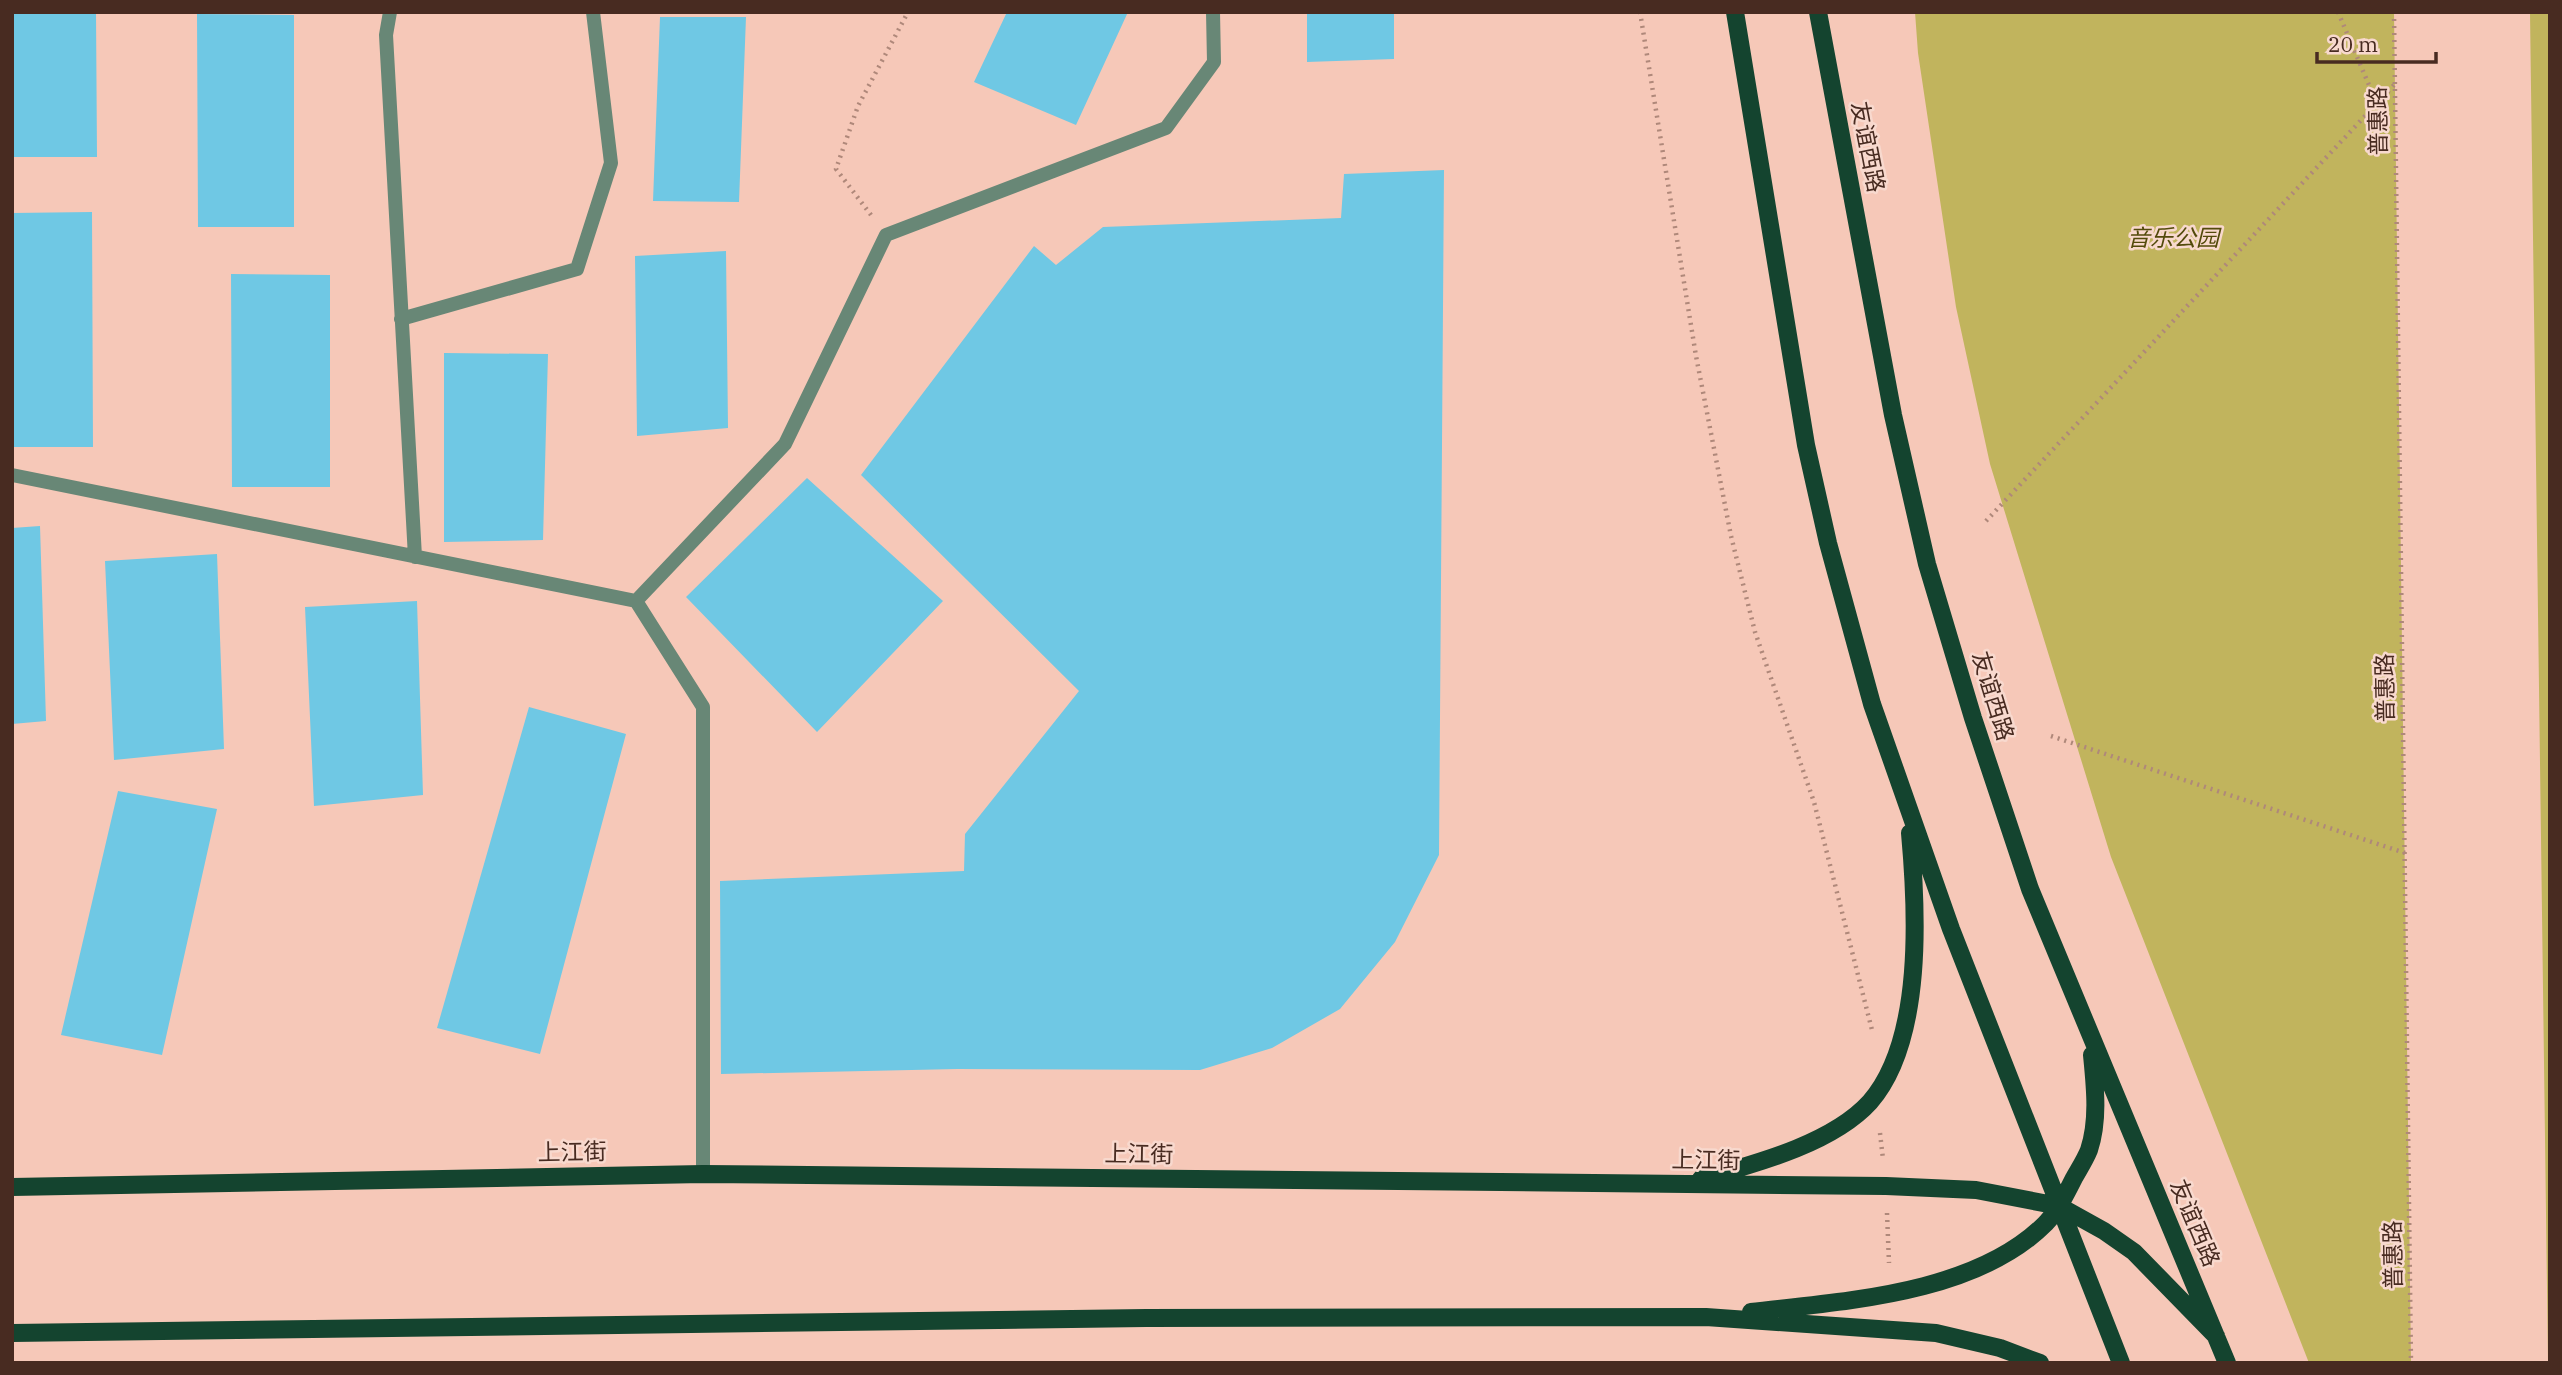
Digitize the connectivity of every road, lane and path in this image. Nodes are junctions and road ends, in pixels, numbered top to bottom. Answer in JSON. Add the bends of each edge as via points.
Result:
{"nodes":[{"id":1,"x":390,"y":12,"type":"edge"},
{"id":2,"x":593,"y":12,"type":"edge"},
{"id":3,"x":908,"y":12,"type":"edge"},
{"id":4,"x":1213,"y":12,"type":"edge"},
{"id":5,"x":1640,"y":12,"type":"edge"},
{"id":6,"x":1735,"y":12,"type":"edge"},
{"id":7,"x":1818,"y":12,"type":"edge"},
{"id":8,"x":2337,"y":12,"type":"edge"},
{"id":9,"x":2394,"y":12,"type":"edge"},
{"id":10,"x":2395,"y":85,"type":"junction"},
{"id":11,"x":2377,"y":104,"type":"junction"},
{"id":12,"x":886,"y":235,"type":"junction"},
{"id":13,"x":401,"y":319,"type":"junction"},
{"id":14,"x":12,"y":475,"type":"edge"},
{"id":15,"x":1986,"y":521,"type":"dead end"},
{"id":16,"x":415,"y":557,"type":"junction"},
{"id":17,"x":636,"y":601,"type":"junction"},
{"id":18,"x":2051,"y":736,"type":"dead end"},
{"id":19,"x":1907,"y":805,"type":"junction"},
{"id":20,"x":2405,"y":853,"type":"junction"},
{"id":21,"x":1872,"y":1033,"type":"dead end"},
{"id":22,"x":2091,"y":1040,"type":"junction"},
{"id":23,"x":1876,"y":1093,"type":"junction"},
{"id":24,"x":703,"y":1174,"type":"junction"},
{"id":25,"x":1680,"y":1184,"type":"junction"},
{"id":26,"x":1886,"y":1186,"type":"junction"},
{"id":27,"x":12,"y":1187,"type":"edge"},
{"id":28,"x":2059,"y":1206,"type":"junction"},
{"id":29,"x":1890,"y":1293,"type":"junction"},
{"id":30,"x":1706,"y":1317,"type":"junction"},
{"id":31,"x":12,"y":1333,"type":"edge"},
{"id":32,"x":2216,"y":1336,"type":"junction"},
{"id":33,"x":2040,"y":1363,"type":"edge"},
{"id":34,"x":2121,"y":1363,"type":"edge"},
{"id":35,"x":2227,"y":1363,"type":"edge"},
{"id":36,"x":2412,"y":1363,"type":"edge"}],
"edges":[{"from":1,"to":13,"type":"street","via":[[386,35]]},
{"from":2,"to":13,"type":"street","via":[[611,163],[577,269]]},
{"from":3,"to":12,"type":"path","via":[[858,106],[836,169]]},
{"from":4,"to":12,"type":"street","via":[[1214,62],[1167,128]]},
{"from":5,"to":21,"type":"path","via":[[1731,536],[1755,632],[1814,802]]},
{"from":6,"to":19,"type":"main road","via":[[1806,445],[1872,704]]},
{"from":7,"to":22,"type":"main road","name":"友谊西路","via":[[1893,415],[1927,564],[2029,889]]},
{"from":8,"to":11,"type":"path"},
{"from":9,"to":10,"type":"path","name":"普惠路"},
{"from":10,"to":11,"type":"path"},
{"from":10,"to":20,"type":"path","name":"普惠路"},
{"from":11,"to":15,"type":"path"},
{"from":12,"to":17,"type":"street","via":[[785,444]]},
{"from":13,"to":16,"type":"street"},
{"from":14,"to":16,"type":"street"},
{"from":16,"to":17,"type":"street"},
{"from":17,"to":24,"type":"street","via":[[703,707]]},
{"from":18,"to":20,"type":"path"},
{"from":19,"to":23,"type":"main road","via":[[1914,968],[1900,1046]]},
{"from":19,"to":28,"type":"main road"},
{"from":20,"to":36,"type":"path","name":"普惠路"},
{"from":22,"to":28,"type":"main road","via":[[2094,1119],[2088,1150]]},
{"from":22,"to":32,"type":"main road","name":"友谊西路"},
{"from":23,"to":25,"type":"main road","via":[[1845,1122],[1810,1142],[1762,1162]]},
{"from":23,"to":26,"type":"path"},
{"from":24,"to":25,"type":"main road","name":"上江街"},
{"from":24,"to":27,"type":"main road","name":"上江街"},
{"from":25,"to":26,"type":"main road","name":"上江街"},
{"from":26,"to":28,"type":"main road","name":"上江街","via":[[1976,1190]]},
{"from":26,"to":29,"type":"path"},
{"from":28,"to":29,"type":"main road","via":[[2023,1242],[1987,1262],[1942,1281]]},
{"from":28,"to":32,"type":"main road","name":"上江街","via":[[2134,1252]]},
{"from":28,"to":34,"type":"main road"},
{"from":29,"to":30,"type":"main road"},
{"from":30,"to":31,"type":"main road","via":[[1146,1318]]},
{"from":30,"to":33,"type":"main road","via":[[1936,1333]]},
{"from":32,"to":35,"type":"main road","name":"友谊西路"}]}
